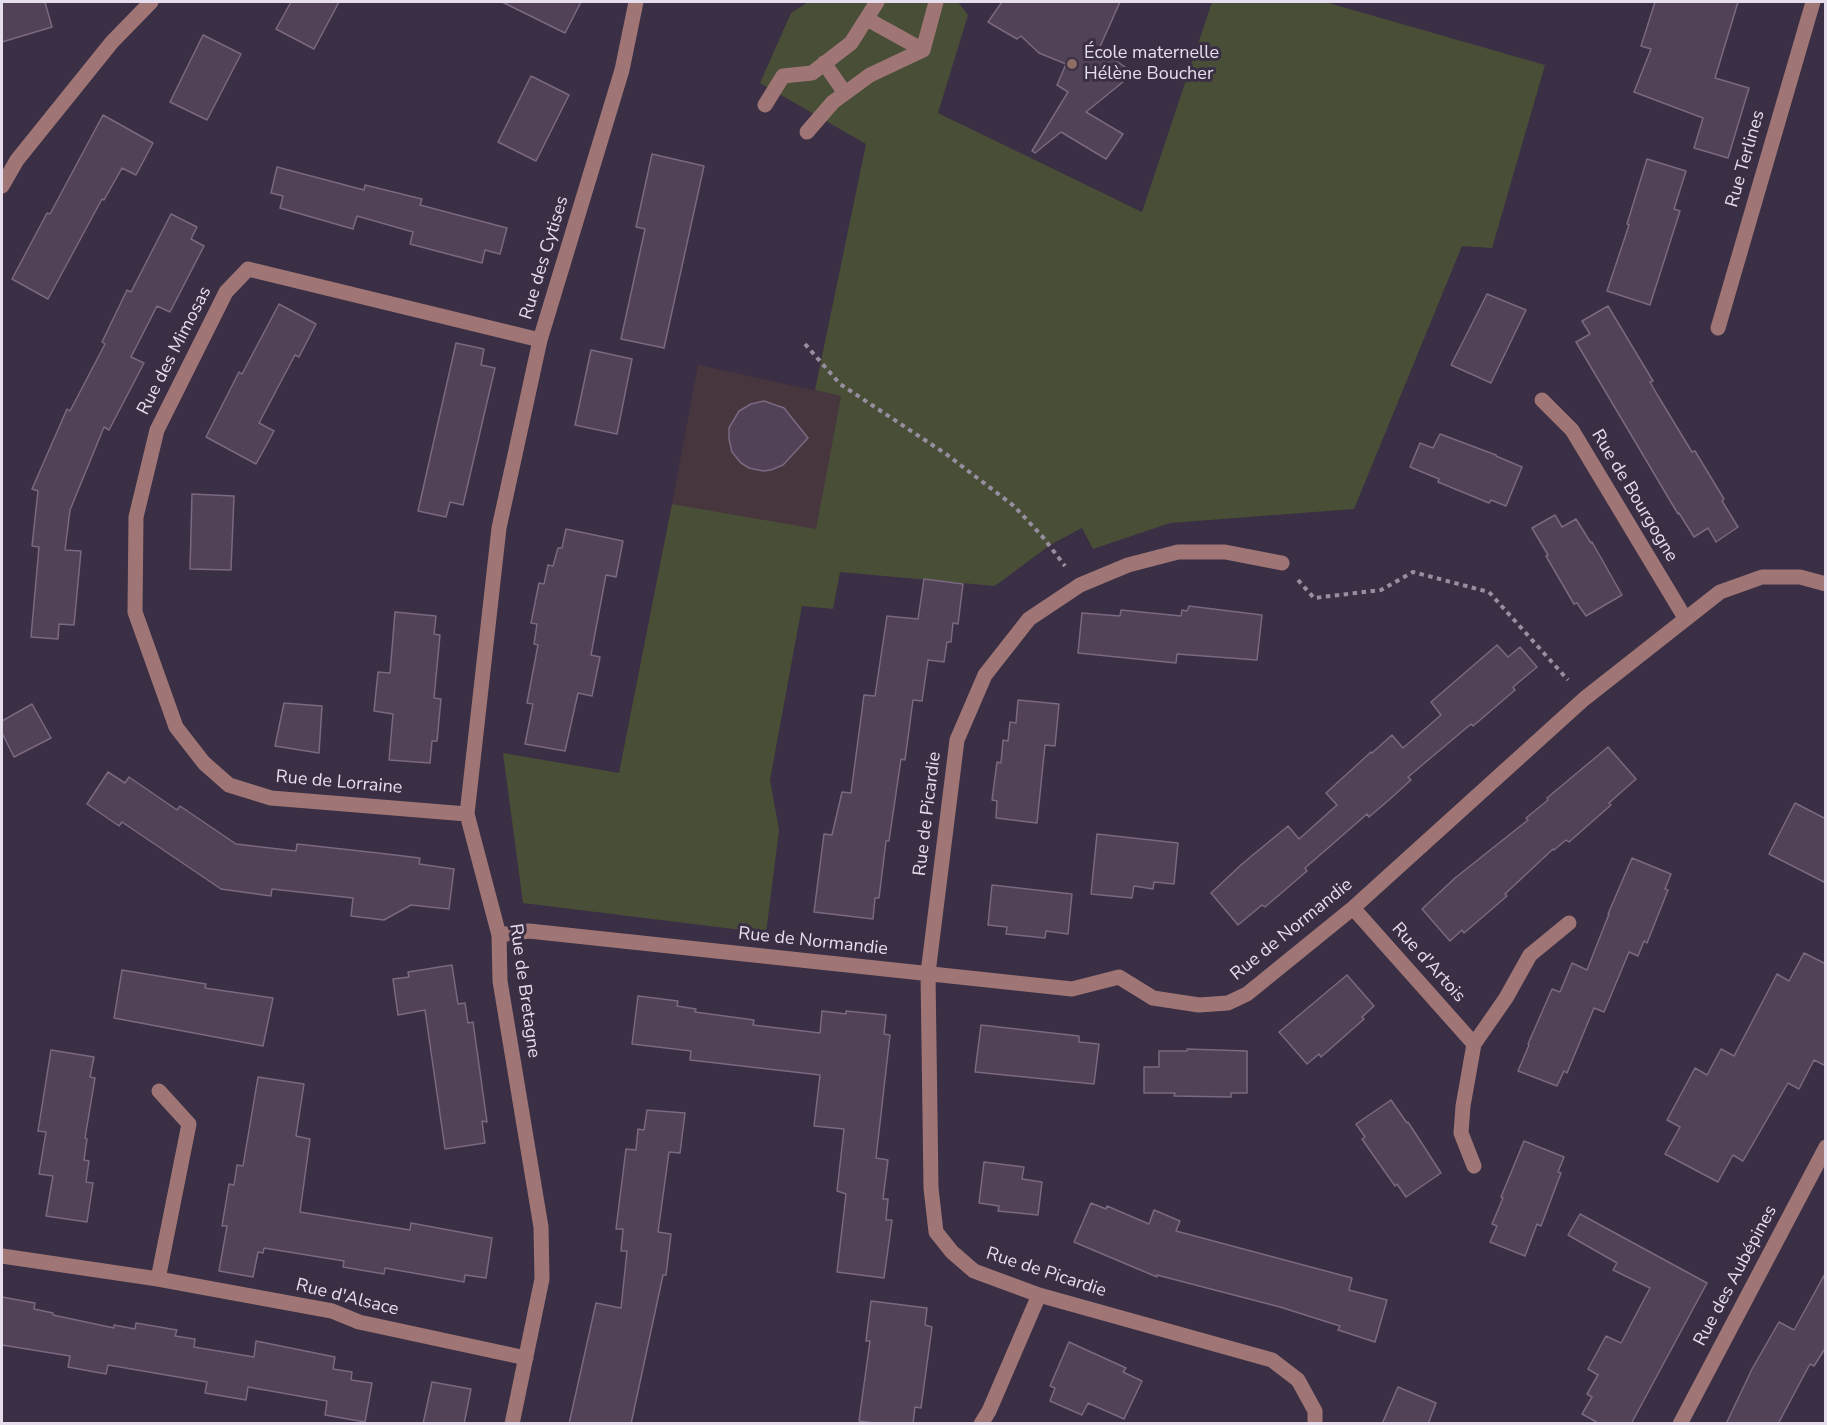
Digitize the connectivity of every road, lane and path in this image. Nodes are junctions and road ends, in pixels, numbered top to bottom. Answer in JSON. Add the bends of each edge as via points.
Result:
{"nodes":[{"id":1,"x":151,"y":2,"type":"edge"},
{"id":2,"x":636,"y":2,"type":"edge"},
{"id":3,"x":877,"y":2,"type":"edge"},
{"id":4,"x":936,"y":2,"type":"edge"},
{"id":5,"x":1814,"y":2,"type":"edge"},
{"id":6,"x":867,"y":19,"type":"junction"},
{"id":7,"x":923,"y":50,"type":"junction"},
{"id":8,"x":824,"y":63,"type":"junction"},
{"id":9,"x":845,"y":93,"type":"junction"},
{"id":10,"x":765,"y":105,"type":"dead end"},
{"id":11,"x":807,"y":132,"type":"dead end"},
{"id":12,"x":2,"y":186,"type":"edge"},
{"id":13,"x":1718,"y":328,"type":"dead end"},
{"id":14,"x":540,"y":340,"type":"junction"},
{"id":15,"x":805,"y":345,"type":"dead end"},
{"id":16,"x":1542,"y":400,"type":"dead end"},
{"id":17,"x":499,"y":528,"type":"joint"},
{"id":18,"x":1282,"y":563,"type":"joint"},
{"id":19,"x":1826,"y":584,"type":"edge"},
{"id":20,"x":1080,"y":585,"type":"junction"},
{"id":21,"x":135,"y":612,"type":"joint"},
{"id":22,"x":1685,"y":618,"type":"junction"},
{"id":23,"x":1584,"y":699,"type":"junction"},
{"id":24,"x":467,"y":814,"type":"junction"},
{"id":25,"x":1353,"y":908,"type":"junction"},
{"id":26,"x":1569,"y":923,"type":"dead end"},
{"id":27,"x":499,"y":935,"type":"junction"},
{"id":28,"x":927,"y":973,"type":"junction"},
{"id":29,"x":1474,"y":1044,"type":"junction"},
{"id":30,"x":159,"y":1092,"type":"dead end"},
{"id":31,"x":1826,"y":1146,"type":"edge"},
{"id":32,"x":1474,"y":1166,"type":"dead end"},
{"id":33,"x":2,"y":1256,"type":"edge"},
{"id":34,"x":158,"y":1279,"type":"junction"},
{"id":35,"x":1039,"y":1295,"type":"junction"},
{"id":36,"x":526,"y":1358,"type":"junction"},
{"id":37,"x":512,"y":1424,"type":"edge"},
{"id":38,"x":981,"y":1424,"type":"edge"},
{"id":39,"x":1315,"y":1424,"type":"edge"},
{"id":40,"x":1680,"y":1424,"type":"edge"}],
"edges":[{"from":1,"to":12,"type":"street","via":[[112,42],[17,160]]},
{"from":2,"to":14,"type":"street","name":"Rue des Cytises","via":[[622,70]]},
{"from":3,"to":6,"type":"street"},
{"from":4,"to":7,"type":"street"},
{"from":5,"to":13,"type":"street","name":"Rue Terlines"},
{"from":6,"to":7,"type":"street"},
{"from":6,"to":8,"type":"street","via":[[851,43]]},
{"from":7,"to":9,"type":"street","via":[[870,75]]},
{"from":8,"to":9,"type":"street"},
{"from":8,"to":10,"type":"street","via":[[812,73],[783,76]]},
{"from":9,"to":11,"type":"street","via":[[832,102]]},
{"from":14,"to":17,"type":"street","name":"Rue des Cytises"},
{"from":14,"to":21,"type":"street","name":"Rue des Mimosas","via":[[248,269],[225,292],[157,430],[136,517]]},
{"from":15,"to":20,"type":"path","via":[[840,384],[946,454],[1014,506]]},
{"from":16,"to":22,"type":"street","name":"Rue de Bourgogne","via":[[1572,430]]},
{"from":17,"to":24,"type":"street","name":"Rue de Bretagne"},
{"from":18,"to":20,"type":"street","name":"Rue de Picardie","via":[[1226,552],[1178,552],[1128,565]]},
{"from":18,"to":23,"type":"path","via":[[1314,598],[1382,590],[1413,572],[1489,592]]},
{"from":19,"to":22,"type":"street","name":"Rue de Normandie","via":[[1800,577],[1762,577],[1720,592]]},
{"from":20,"to":28,"type":"street","name":"Rue de Picardie","via":[[1029,620],[985,675],[957,740]]},
{"from":21,"to":24,"type":"street","name":"Rue de Lorraine","via":[[176,727],[204,763],[229,785],[271,798]]},
{"from":22,"to":23,"type":"street","name":"Rue de Normandie"},
{"from":23,"to":25,"type":"street","name":"Rue de Normandie"},
{"from":24,"to":27,"type":"street","name":"Rue de Bretagne"},
{"from":25,"to":28,"type":"street","name":"Rue de Normandie","via":[[1247,993],[1228,1003],[1199,1005],[1153,998],[1119,977],[1072,989]]},
{"from":25,"to":29,"type":"street","name":"Rue d'Artois"},
{"from":26,"to":29,"type":"street","via":[[1530,955]]},
{"from":27,"to":28,"type":"street","name":"Rue de Normandie","via":[[529,931]]},
{"from":27,"to":36,"type":"street","name":"Rue de Bretagne","via":[[500,981],[541,1227],[542,1279]]},
{"from":28,"to":35,"type":"street","name":"Rue de Picardie","via":[[936,1232],[974,1271]]},
{"from":29,"to":32,"type":"street","via":[[1461,1133]]},
{"from":30,"to":34,"type":"street","via":[[189,1124]]},
{"from":31,"to":40,"type":"street","name":"Rue des Aubépines"},
{"from":33,"to":34,"type":"street","name":"Rue d'Alsace"},
{"from":34,"to":36,"type":"street","name":"Rue d'Alsace","via":[[332,1311],[360,1322]]},
{"from":35,"to":38,"type":"street"},
{"from":35,"to":39,"type":"street","name":"Rue de Picardie","via":[[1272,1360],[1298,1380],[1315,1411]]},
{"from":36,"to":37,"type":"street","name":"Rue de Bretagne"}]}
